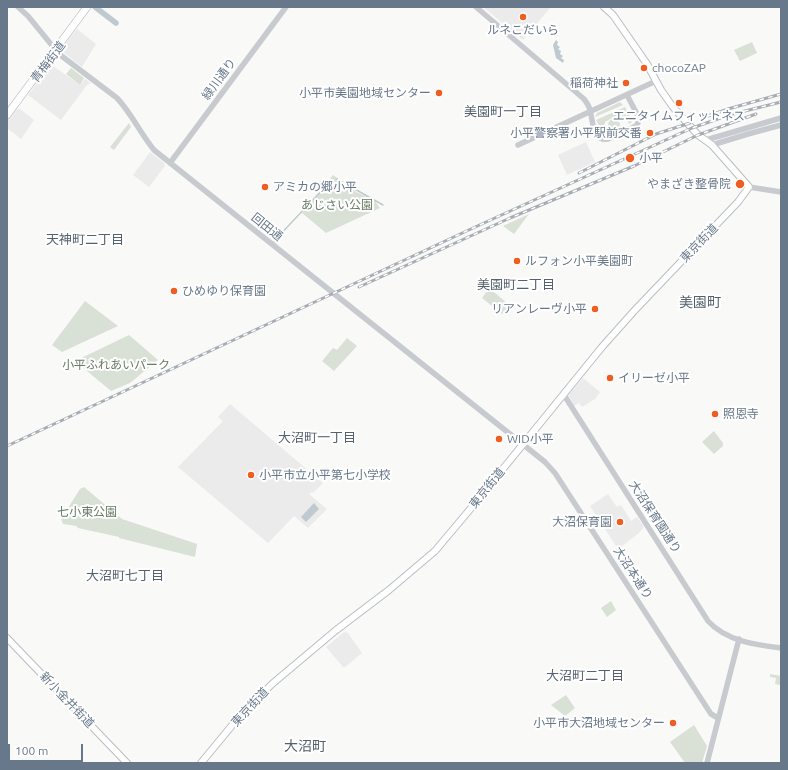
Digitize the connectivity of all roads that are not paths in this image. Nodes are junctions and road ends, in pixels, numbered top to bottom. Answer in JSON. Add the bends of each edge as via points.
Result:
{"nodes":[{"id":1,"x":18,"y":7,"type":"edge"},
{"id":2,"x":87,"y":7,"type":"edge"},
{"id":3,"x":286,"y":7,"type":"edge"},
{"id":4,"x":476,"y":7,"type":"edge"},
{"id":5,"x":604,"y":7,"type":"edge"},
{"id":6,"x":56,"y":51,"type":"junction"},
{"id":7,"x":656,"y":80,"type":"junction"},
{"id":8,"x":627,"y":94,"type":"junction"},
{"id":9,"x":591,"y":112,"type":"junction"},
{"id":10,"x":7,"y":115,"type":"edge"},
{"id":11,"x":781,"y":118,"type":"edge"},
{"id":12,"x":781,"y":125,"type":"edge"},
{"id":13,"x":706,"y":140,"type":"junction"},
{"id":14,"x":518,"y":145,"type":"dead end"},
{"id":15,"x":712,"y":145,"type":"junction"},
{"id":16,"x":170,"y":163,"type":"junction"},
{"id":17,"x":750,"y":188,"type":"junction"},
{"id":18,"x":781,"y":192,"type":"edge"},
{"id":19,"x":564,"y":395,"type":"junction"},
{"id":20,"x":523,"y":444,"type":"junction"},
{"id":21,"x":7,"y":638,"type":"edge"},
{"id":22,"x":739,"y":639,"type":"junction"},
{"id":23,"x":781,"y":648,"type":"edge"},
{"id":24,"x":718,"y":718,"type":"junction"},
{"id":25,"x":127,"y":763,"type":"edge"},
{"id":26,"x":200,"y":763,"type":"edge"},
{"id":27,"x":707,"y":763,"type":"edge"}],
"edges":[{"from":1,"to":6,"type":"street","name":"回田通"},
{"from":2,"to":6,"type":"main road","name":"青梅街道"},
{"from":3,"to":16,"type":"street","name":"緑川通り"},
{"from":4,"to":9,"type":"street","via":[[584,99]]},
{"from":5,"to":7,"type":"main road","via":[[613,15]]},
{"from":6,"to":10,"type":"main road","name":"青梅街道"},
{"from":6,"to":16,"type":"street","name":"回田通","via":[[117,98],[125,106],[150,146]]},
{"from":7,"to":8,"type":"street"},
{"from":7,"to":13,"type":"main road","via":[[673,107],[698,135]]},
{"from":8,"to":9,"type":"street"},
{"from":8,"to":9,"type":"street","via":[[638,116],[636,126],[604,140],[598,136],[591,121]]},
{"from":9,"to":14,"type":"street"},
{"from":11,"to":13,"type":"street"},
{"from":12,"to":15,"type":"street"},
{"from":13,"to":15,"type":"main road"},
{"from":15,"to":17,"type":"main road"},
{"from":16,"to":20,"type":"street","name":"回田通"},
{"from":17,"to":18,"type":"street"},
{"from":17,"to":19,"type":"main road","name":"東京街道","via":[[635,310]]},
{"from":19,"to":20,"type":"main road","name":"東京街道"},
{"from":19,"to":22,"type":"street","name":"大沼保育園通り","via":[[708,621],[718,630]]},
{"from":20,"to":24,"type":"street","name":"大沼本通り","via":[[555,473],[711,714]]},
{"from":20,"to":26,"type":"main road","name":"東京街道","via":[[431,554],[272,684]]},
{"from":21,"to":25,"type":"main road","name":"新小金井街道"},
{"from":22,"to":23,"type":"street","name":"大沼保育園通り"},
{"from":22,"to":24,"type":"street"},
{"from":24,"to":27,"type":"street"}]}
